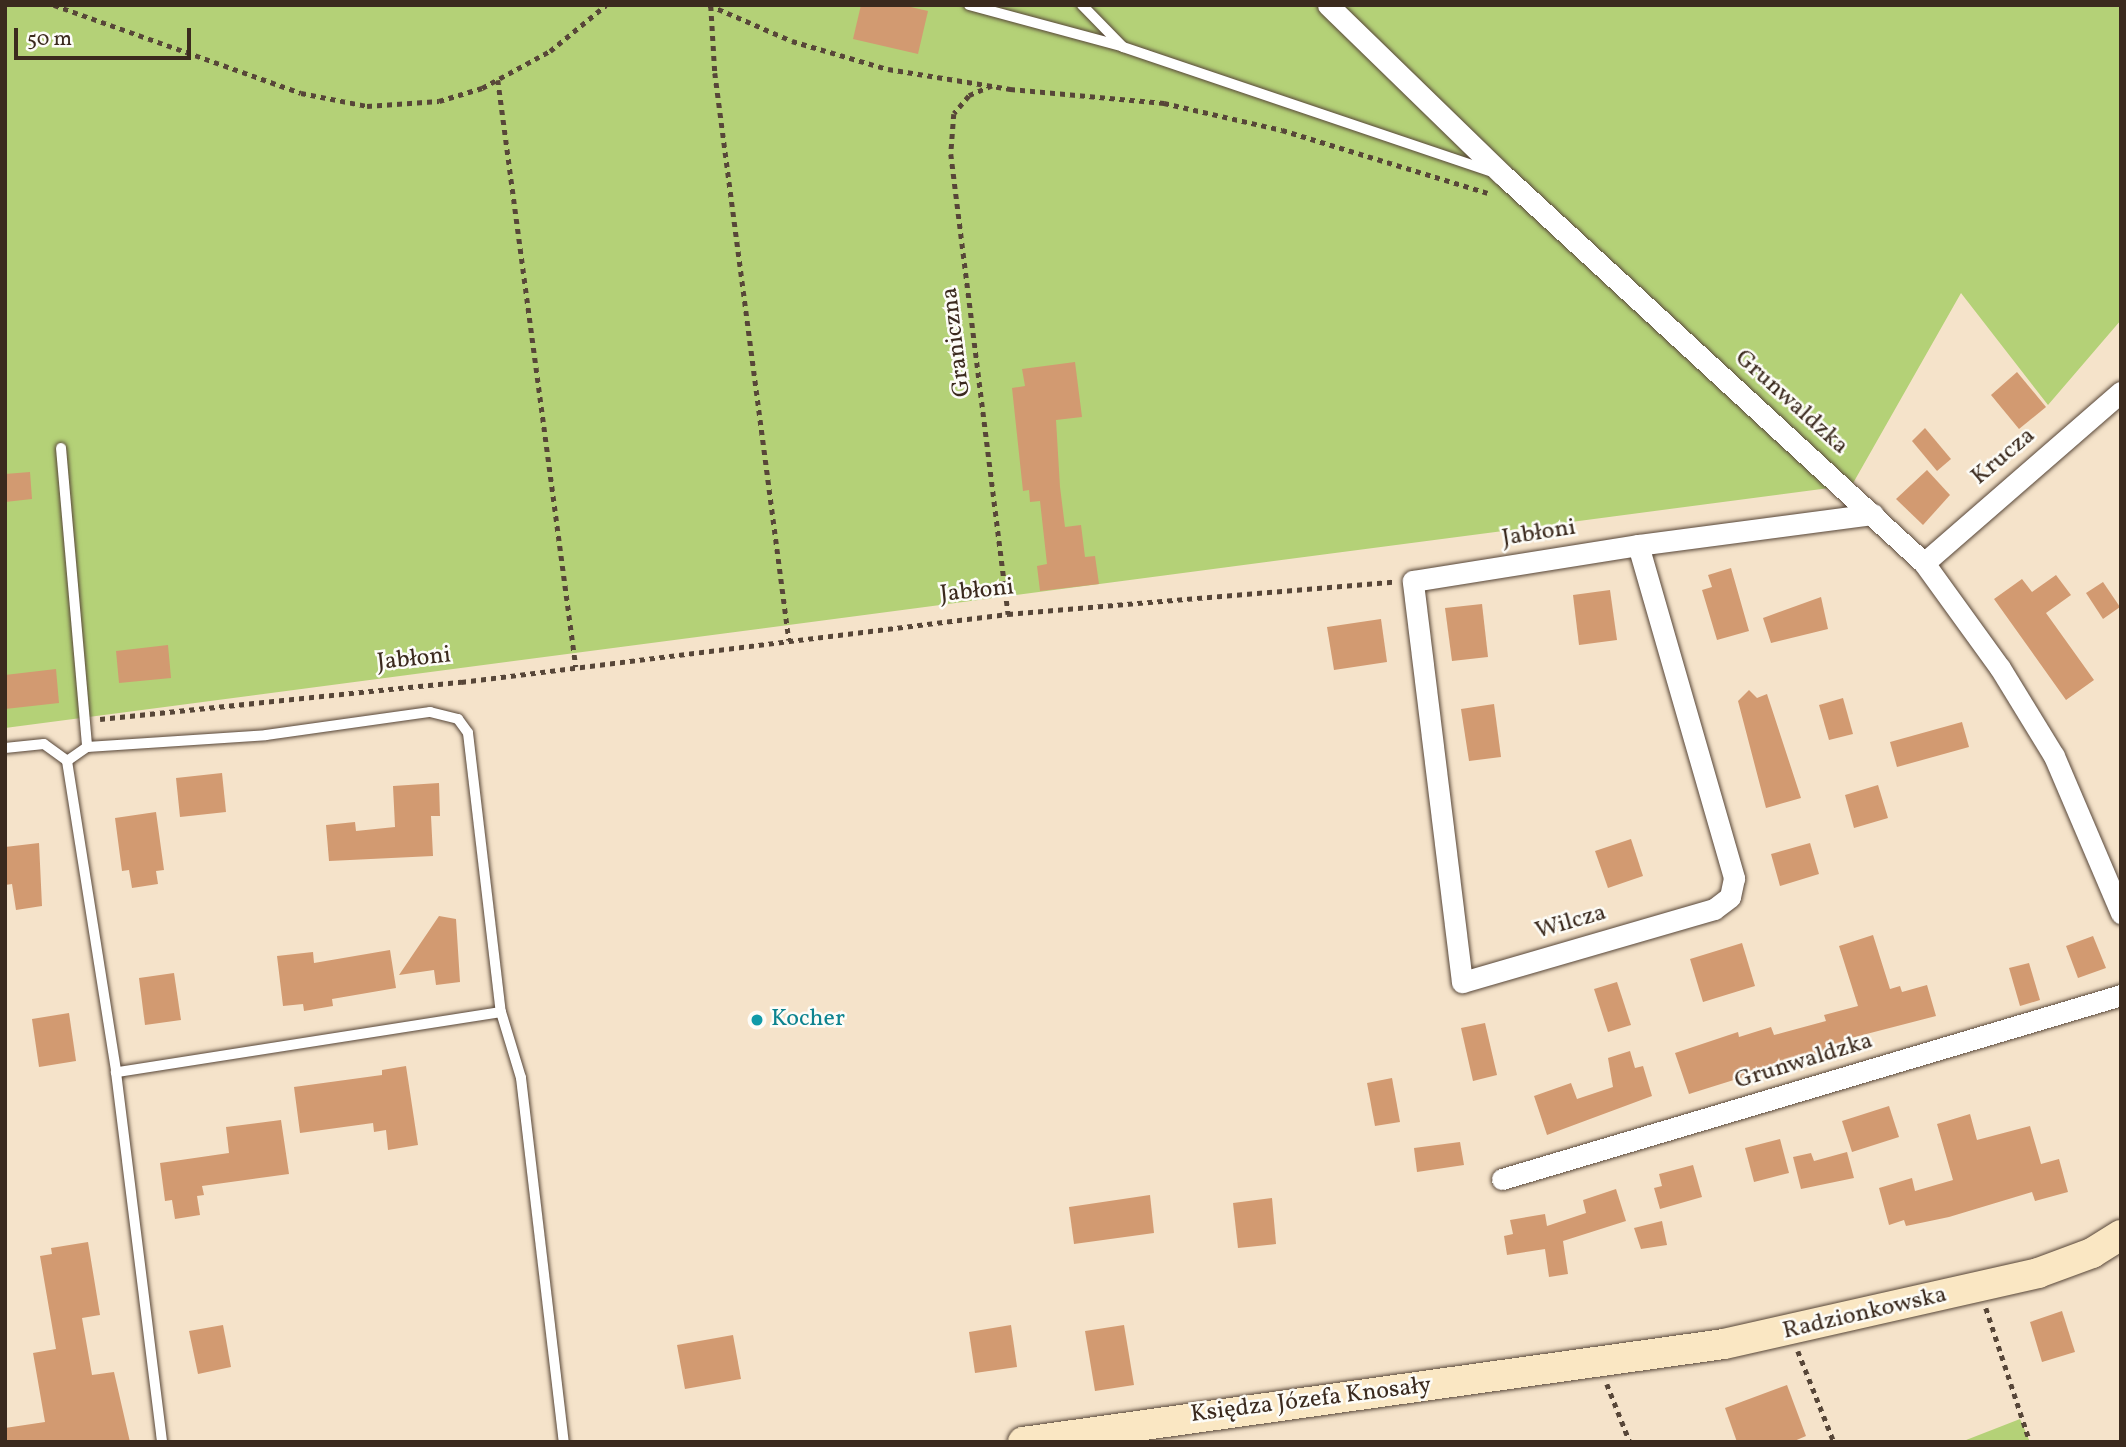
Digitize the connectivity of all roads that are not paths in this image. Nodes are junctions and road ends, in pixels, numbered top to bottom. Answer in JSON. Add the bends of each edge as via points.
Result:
{"nodes":[{"id":1,"x":969,"y":5,"type":"edge"},
{"id":2,"x":1082,"y":5,"type":"edge"},
{"id":3,"x":1328,"y":5,"type":"edge"},
{"id":4,"x":1123,"y":47,"type":"junction"},
{"id":5,"x":1503,"y":175,"type":"junction"},
{"id":6,"x":2121,"y":392,"type":"edge"},
{"id":7,"x":61,"y":448,"type":"dead end"},
{"id":8,"x":1873,"y":514,"type":"junction"},
{"id":9,"x":1638,"y":545,"type":"junction"},
{"id":10,"x":1924,"y":563,"type":"junction"},
{"id":11,"x":1413,"y":581,"type":"joint"},
{"id":12,"x":88,"y":747,"type":"junction"},
{"id":13,"x":5,"y":748,"type":"edge"},
{"id":14,"x":67,"y":761,"type":"junction"},
{"id":15,"x":2121,"y":913,"type":"edge"},
{"id":16,"x":2121,"y":995,"type":"edge"},
{"id":17,"x":501,"y":1012,"type":"junction"},
{"id":18,"x":117,"y":1072,"type":"junction"},
{"id":19,"x":1502,"y":1179,"type":"dead end"},
{"id":20,"x":2121,"y":1235,"type":"edge"},
{"id":21,"x":1600,"y":1364,"type":"joint"},
{"id":22,"x":162,"y":1442,"type":"edge"},
{"id":23,"x":564,"y":1442,"type":"edge"},
{"id":24,"x":1023,"y":1442,"type":"edge"}],
"edges":[{"from":1,"to":4,"type":"lane"},
{"from":2,"to":4,"type":"lane"},
{"from":3,"to":5,"type":"street","name":"Grunwaldzka"},
{"from":4,"to":5,"type":"lane"},
{"from":5,"to":8,"type":"street","name":"Grunwaldzka"},
{"from":6,"to":10,"type":"street","name":"Krucza"},
{"from":7,"to":12,"type":"lane"},
{"from":8,"to":9,"type":"street","name":"Jabłoni"},
{"from":8,"to":10,"type":"street","name":"Grunwaldzka"},
{"from":9,"to":11,"type":"street","name":"Jabłoni"},
{"from":9,"to":11,"type":"street","name":"Wilcza","via":[[1734,878],[1730,897],[1714,909],[1462,982]]},
{"from":10,"to":15,"type":"street","name":"Grunwaldzka","via":[[2000,668],[2054,756]]},
{"from":12,"to":14,"type":"lane"},
{"from":12,"to":17,"type":"lane","via":[[266,735],[430,712],[458,719],[468,733]]},
{"from":13,"to":14,"type":"lane","via":[[44,744]]},
{"from":14,"to":18,"type":"lane"},
{"from":16,"to":19,"type":"street","name":"Grunwaldzka"},
{"from":17,"to":18,"type":"lane"},
{"from":17,"to":23,"type":"lane","via":[[521,1078]]},
{"from":18,"to":22,"type":"lane"},
{"from":20,"to":21,"type":"street","name":"Radzionkowska","via":[[2066,1264],[1979,1287],[1790,1330]]},
{"from":21,"to":24,"type":"street","name":"Księdza Józefa Knosały"}]}
